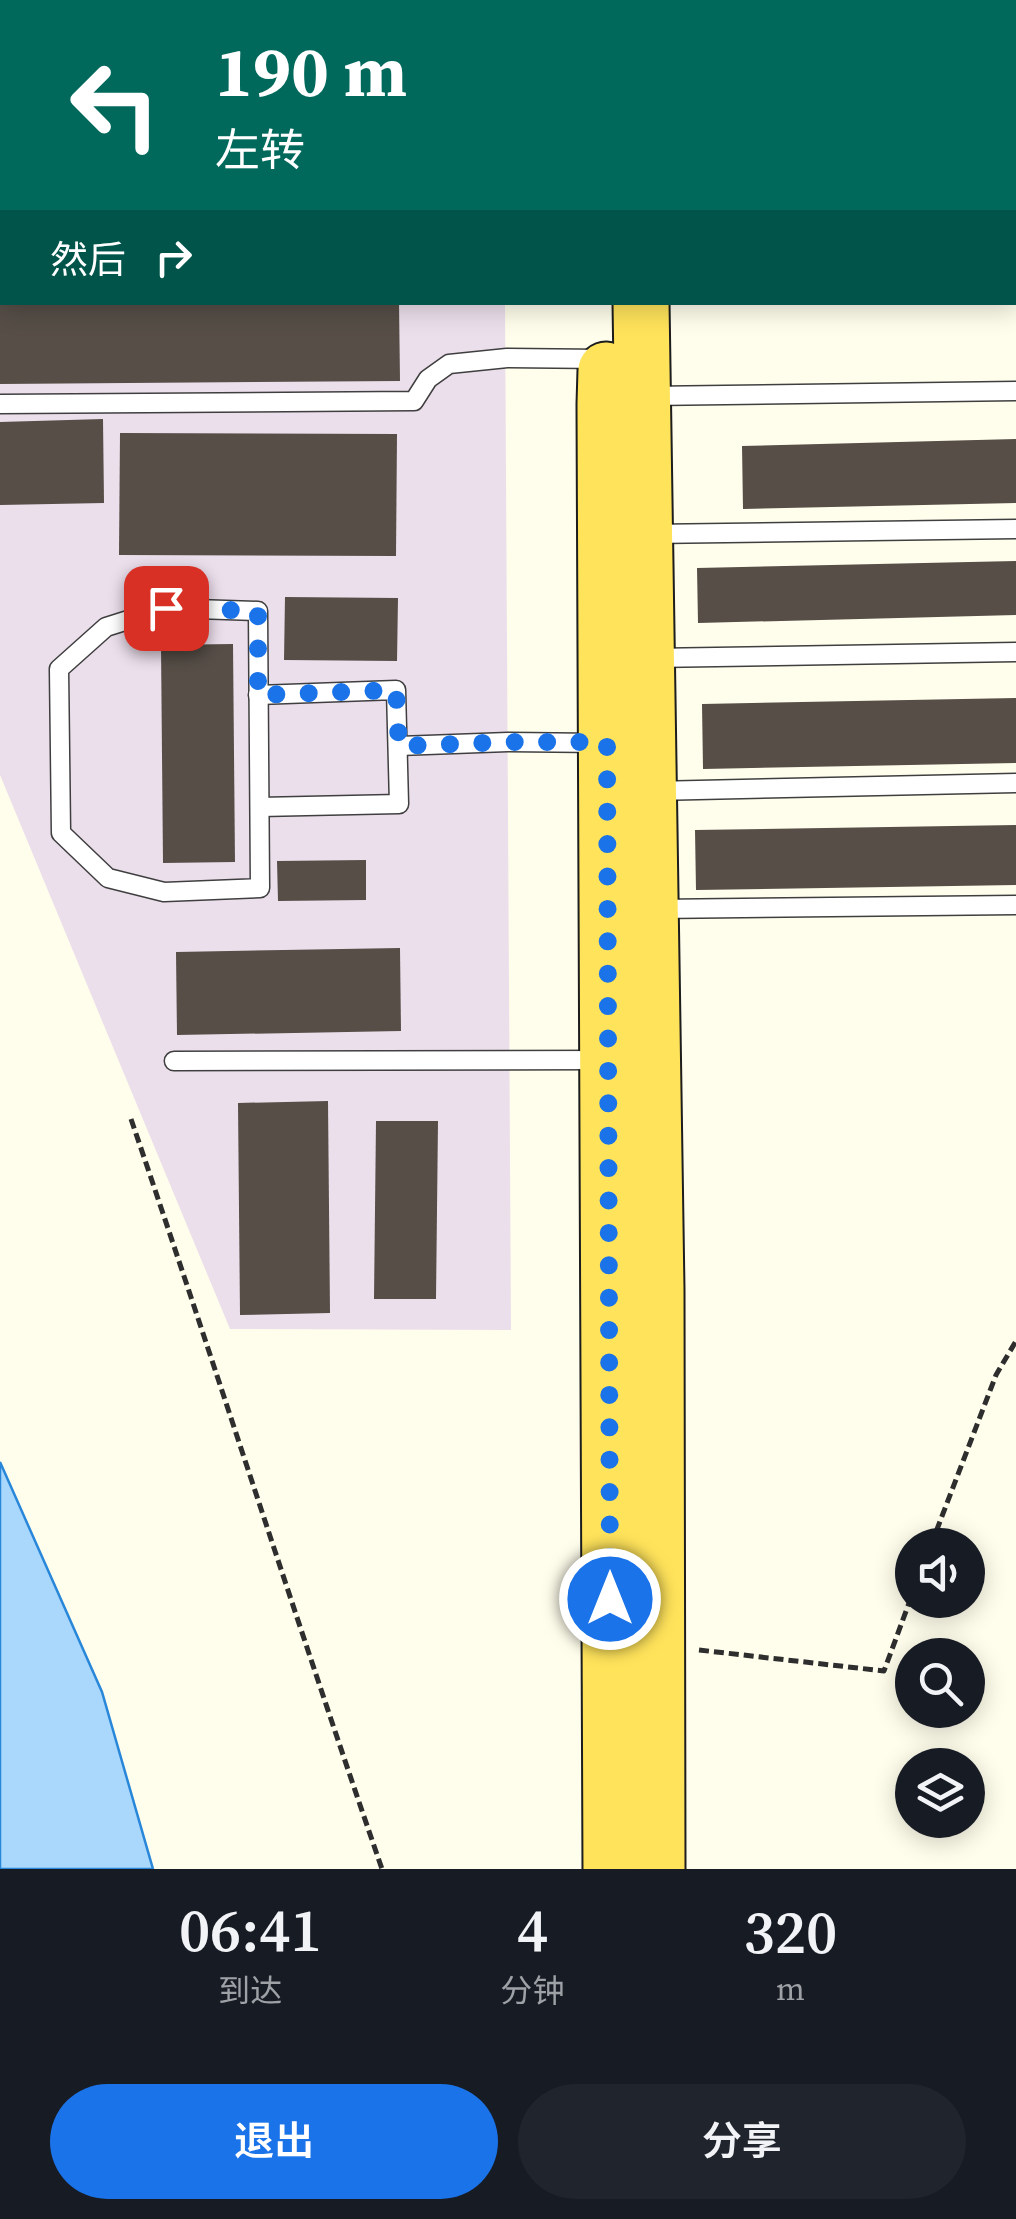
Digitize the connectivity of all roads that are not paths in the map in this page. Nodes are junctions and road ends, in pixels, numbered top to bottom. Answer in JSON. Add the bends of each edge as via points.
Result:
{"nodes":[{"id":1,"x":607,"y":305,"type":"edge"},
{"id":2,"x":640,"y":305,"type":"edge"},
{"id":3,"x":625,"y":378,"type":"junction"},
{"id":4,"x":1016,"y":391,"type":"edge"},
{"id":5,"x":0,"y":404,"type":"edge"},
{"id":6,"x":1016,"y":529,"type":"edge"},
{"id":7,"x":645,"y":534,"type":"junction"},
{"id":8,"x":1016,"y":652,"type":"edge"},
{"id":9,"x":647,"y":658,"type":"junction"},
{"id":10,"x":258,"y":695,"type":"junction"},
{"id":11,"x":607,"y":742,"type":"junction"},
{"id":12,"x":399,"y":746,"type":"junction"},
{"id":13,"x":1016,"y":783,"type":"edge"},
{"id":14,"x":648,"y":791,"type":"junction"},
{"id":15,"x":260,"y":806,"type":"junction"},
{"id":16,"x":1016,"y":904,"type":"edge"},
{"id":17,"x":650,"y":909,"type":"junction"},
{"id":18,"x":608,"y":1060,"type":"junction"},
{"id":19,"x":174,"y":1061,"type":"dead end"},
{"id":20,"x":611,"y":1869,"type":"edge"},
{"id":21,"x":657,"y":1869,"type":"edge"}],
"edges":[{"from":1,"to":3,"type":"main road"},
{"from":2,"to":3,"type":"main road"},
{"from":3,"to":4,"type":"lane"},
{"from":3,"to":5,"type":"lane","via":[[507,358],[450,364],[428,379],[414,401]]},
{"from":3,"to":7,"type":"main road"},
{"from":3,"to":11,"type":"main road","via":[[605,404]]},
{"from":6,"to":7,"type":"lane"},
{"from":7,"to":9,"type":"main road"},
{"from":8,"to":9,"type":"lane"},
{"from":9,"to":14,"type":"main road"},
{"from":10,"to":12,"type":"lane","via":[[396,690]]},
{"from":10,"to":15,"type":"lane"},
{"from":10,"to":15,"type":"lane","via":[[258,611],[166,608],[106,627],[59,669],[61,833],[108,878],[164,892],[260,888]]},
{"from":11,"to":12,"type":"lane"},
{"from":11,"to":18,"type":"main road"},
{"from":12,"to":15,"type":"lane","via":[[399,804]]},
{"from":13,"to":14,"type":"lane"},
{"from":14,"to":17,"type":"main road"},
{"from":16,"to":17,"type":"lane"},
{"from":17,"to":21,"type":"main road"},
{"from":18,"to":19,"type":"lane"},
{"from":18,"to":20,"type":"main road"}]}
